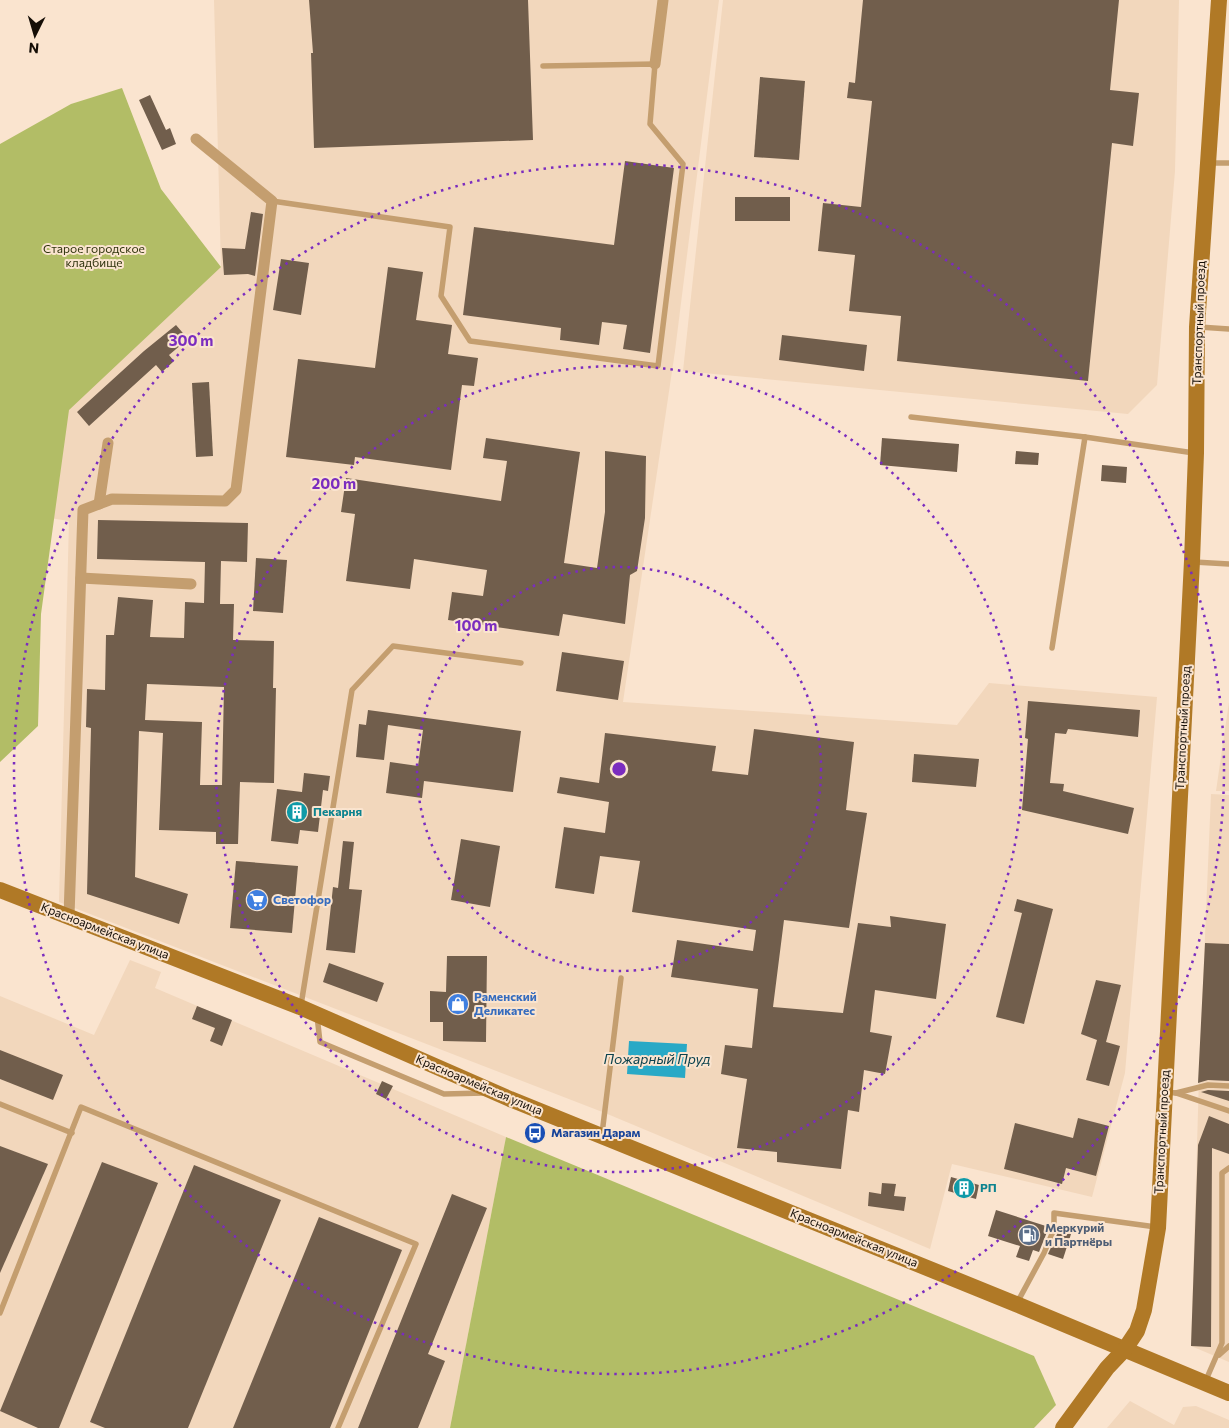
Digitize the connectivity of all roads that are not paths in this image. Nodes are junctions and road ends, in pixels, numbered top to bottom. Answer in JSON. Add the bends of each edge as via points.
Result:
{"nodes":[{"id":1,"x":662,"y":0,"type":"edge"},
{"id":2,"x":1219,"y":0,"type":"edge"},
{"id":3,"x":655,"y":64,"type":"junction"},
{"id":4,"x":543,"y":66,"type":"dead end"},
{"id":5,"x":196,"y":139,"type":"dead end"},
{"id":6,"x":1209,"y":163,"type":"junction"},
{"id":7,"x":1229,"y":163,"type":"edge"},
{"id":8,"x":272,"y":201,"type":"junction"},
{"id":9,"x":1197,"y":327,"type":"junction"},
{"id":10,"x":1229,"y":329,"type":"edge"},
{"id":11,"x":911,"y":417,"type":"dead end"},
{"id":12,"x":1085,"y":437,"type":"junction"},
{"id":13,"x":108,"y":442,"type":"dead end"},
{"id":14,"x":1196,"y":453,"type":"junction"},
{"id":15,"x":99,"y":504,"type":"junction"},
{"id":16,"x":1192,"y":562,"type":"junction"},
{"id":17,"x":1229,"y":564,"type":"edge"},
{"id":18,"x":81,"y":578,"type":"junction"},
{"id":19,"x":191,"y":584,"type":"dead end"},
{"id":20,"x":1052,"y":648,"type":"dead end"},
{"id":21,"x":522,"y":663,"type":"dead end"},
{"id":22,"x":0,"y":890,"type":"edge"},
{"id":23,"x":69,"y":916,"type":"junction"},
{"id":24,"x":621,"y":978,"type":"dead end"},
{"id":25,"x":300,"y":1007,"type":"junction"},
{"id":26,"x":317,"y":1014,"type":"junction"},
{"id":27,"x":1229,"y":1086,"type":"edge"},
{"id":28,"x":1170,"y":1092,"type":"junction"},
{"id":29,"x":497,"y":1093,"type":"junction"},
{"id":30,"x":0,"y":1104,"type":"edge"},
{"id":31,"x":1229,"y":1111,"type":"edge"},
{"id":32,"x":72,"y":1133,"type":"junction"},
{"id":33,"x":601,"y":1136,"type":"junction"},
{"id":34,"x":1229,"y":1168,"type":"edge"},
{"id":35,"x":1158,"y":1228,"type":"junction"},
{"id":36,"x":1016,"y":1304,"type":"junction"},
{"id":37,"x":0,"y":1313,"type":"edge"},
{"id":38,"x":1229,"y":1346,"type":"edge"},
{"id":39,"x":1124,"y":1350,"type":"junction"},
{"id":40,"x":1217,"y":1356,"type":"junction"},
{"id":41,"x":1206,"y":1382,"type":"junction"},
{"id":42,"x":1229,"y":1393,"type":"edge"},
{"id":43,"x":338,"y":1428,"type":"edge"},
{"id":44,"x":1063,"y":1428,"type":"edge"}],
"edges":[{"from":1,"to":3,"type":"street"},
{"from":2,"to":6,"type":"main road","name":"Транспортный проезд"},
{"from":3,"to":4,"type":"lane"},
{"from":3,"to":8,"type":"lane","via":[[650,124],[683,164],[658,366],[470,341],[441,296],[450,227]]},
{"from":5,"to":8,"type":"street"},
{"from":6,"to":7,"type":"lane"},
{"from":6,"to":9,"type":"main road","name":"Транспортный проезд"},
{"from":8,"to":15,"type":"street","via":[[236,490],[224,501],[112,499]]},
{"from":9,"to":10,"type":"lane"},
{"from":9,"to":14,"type":"main road","name":"Транспортный проезд"},
{"from":11,"to":12,"type":"lane"},
{"from":12,"to":14,"type":"lane"},
{"from":12,"to":20,"type":"lane"},
{"from":13,"to":15,"type":"street"},
{"from":14,"to":16,"type":"main road","name":"Транспортный проезд"},
{"from":15,"to":18,"type":"street","via":[[83,510]]},
{"from":16,"to":17,"type":"lane"},
{"from":16,"to":28,"type":"main road","name":"Транспортный проезд"},
{"from":18,"to":19,"type":"street"},
{"from":18,"to":23,"type":"street"},
{"from":21,"to":25,"type":"lane","via":[[393,646],[352,690]]},
{"from":22,"to":23,"type":"main road","name":"Красноармейская улица"},
{"from":23,"to":25,"type":"main road","name":"Красноармейская улица"},
{"from":24,"to":33,"type":"lane"},
{"from":25,"to":26,"type":"main road","name":"Красноармейская улица"},
{"from":26,"to":29,"type":"main road","name":"Красноармейская улица"},
{"from":26,"to":29,"type":"lane","via":[[320,1042],[444,1094]]},
{"from":27,"to":28,"type":"lane","via":[[1208,1085]]},
{"from":28,"to":31,"type":"lane"},
{"from":28,"to":35,"type":"main road","name":"Транспортный проезд"},
{"from":29,"to":33,"type":"main road","name":"Красноармейская улица"},
{"from":30,"to":32,"type":"lane"},
{"from":32,"to":37,"type":"lane"},
{"from":32,"to":43,"type":"lane","via":[[81,1108],[416,1244]]},
{"from":33,"to":36,"type":"main road","name":"Красноармейская улица"},
{"from":34,"to":40,"type":"lane","via":[[1222,1173],[1222,1343]]},
{"from":35,"to":36,"type":"lane","via":[[1054,1213],[1054,1229],[1044,1253]]},
{"from":35,"to":39,"type":"main road","name":"Транспортный проезд","via":[[1144,1310],[1137,1331]]},
{"from":36,"to":39,"type":"main road","name":"Красноармейская улица"},
{"from":38,"to":40,"type":"lane"},
{"from":39,"to":41,"type":"main road","name":"Красноармейская улица"},
{"from":39,"to":44,"type":"main road","name":"Транспортный проезд"},
{"from":40,"to":41,"type":"lane"},
{"from":41,"to":42,"type":"main road","name":"Красноармейская улица"}]}
